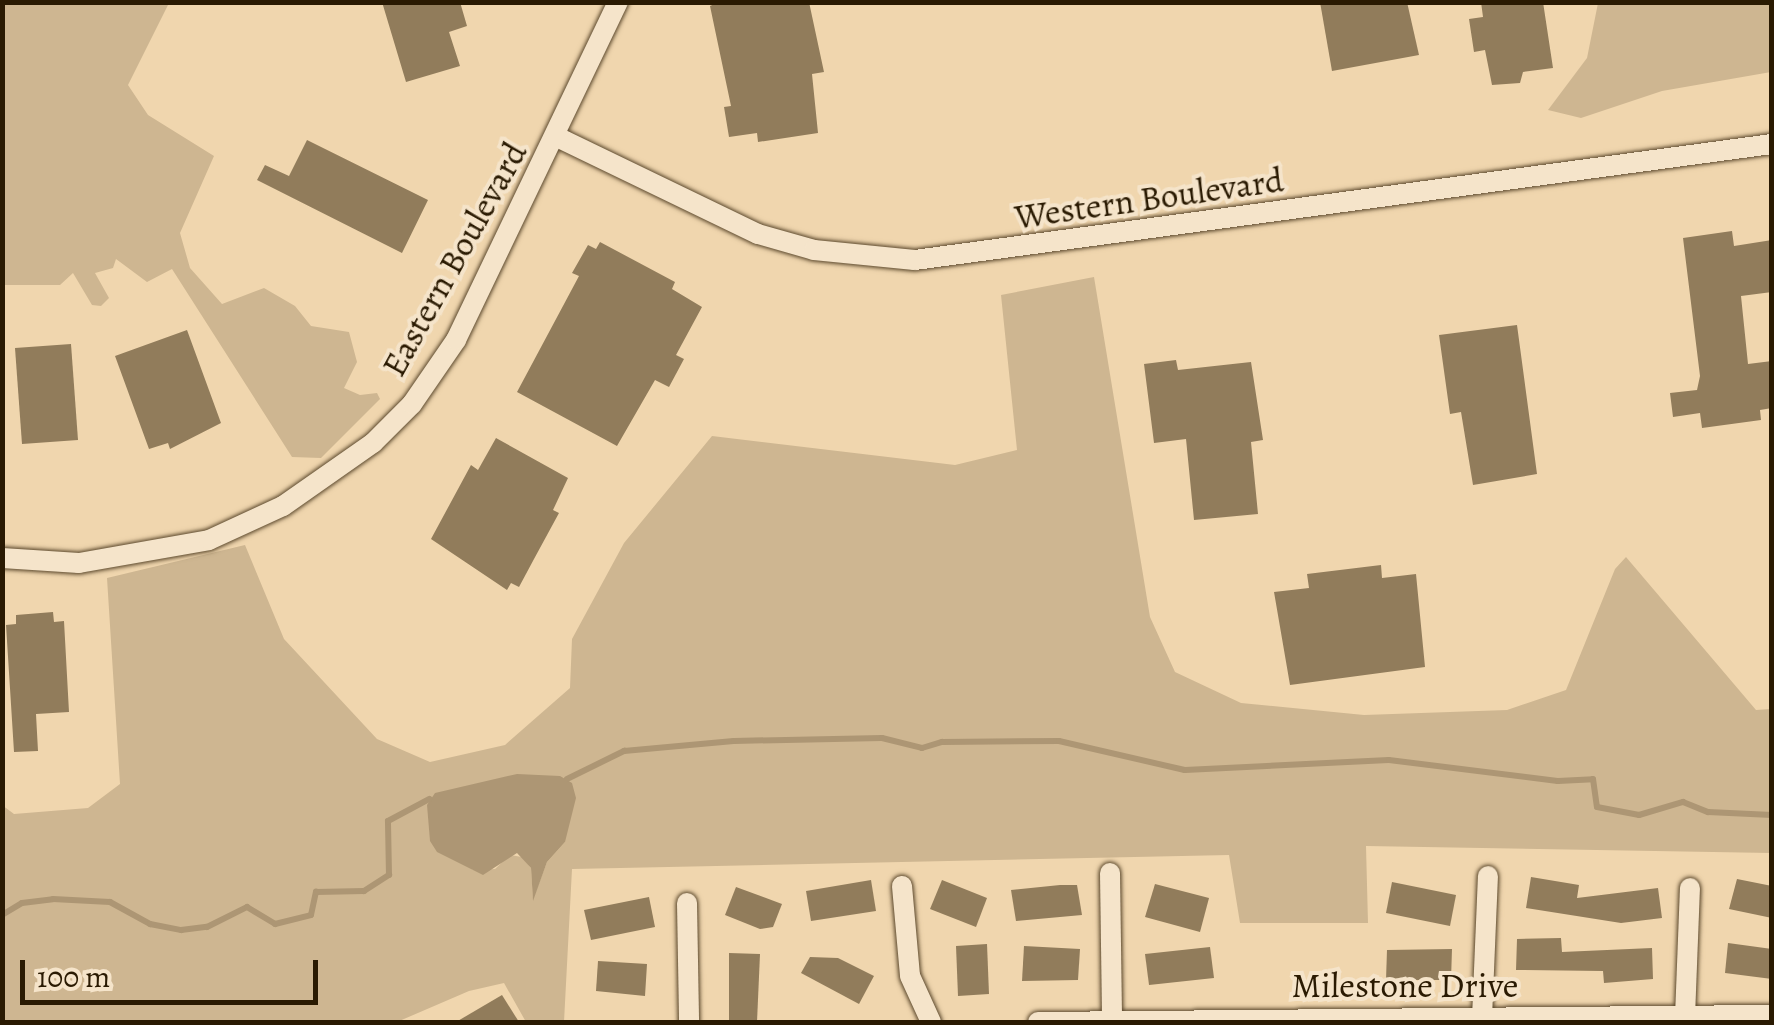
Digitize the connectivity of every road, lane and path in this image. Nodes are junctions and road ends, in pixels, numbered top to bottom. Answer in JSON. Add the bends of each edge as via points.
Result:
{"nodes":[{"id":1,"x":618,"y":2,"type":"edge"},
{"id":2,"x":557,"y":138,"type":"junction"},
{"id":3,"x":1772,"y":144,"type":"edge"},
{"id":4,"x":2,"y":558,"type":"edge"},
{"id":5,"x":1110,"y":873,"type":"dead end"},
{"id":6,"x":1488,"y":876,"type":"dead end"},
{"id":7,"x":902,"y":886,"type":"dead end"},
{"id":8,"x":1690,"y":888,"type":"dead end"},
{"id":9,"x":687,"y":903,"type":"dead end"},
{"id":10,"x":1772,"y":1015,"type":"edge"},
{"id":11,"x":1685,"y":1017,"type":"junction"},
{"id":12,"x":1112,"y":1018,"type":"junction"},
{"id":13,"x":1482,"y":1018,"type":"junction"},
{"id":14,"x":1080,"y":1020,"type":"edge"},
{"id":15,"x":1344,"y":1020,"type":"edge"},
{"id":16,"x":1581,"y":1020,"type":"edge"},
{"id":17,"x":689,"y":1022,"type":"edge"},
{"id":18,"x":931,"y":1022,"type":"edge"},
{"id":19,"x":1038,"y":1022,"type":"edge"}],
"edges":[{"from":1,"to":2,"type":"street","name":"Eastern Boulevard"},
{"from":2,"to":3,"type":"street","name":"Western Boulevard","via":[[758,234],[814,250],[915,260]]},
{"from":2,"to":4,"type":"street","name":"Eastern Boulevard","via":[[434,372],[399,417],[324,481],[209,540],[78,563]]},
{"from":5,"to":12,"type":"street"},
{"from":6,"to":13,"type":"street"},
{"from":7,"to":18,"type":"street","via":[[910,976]]},
{"from":8,"to":11,"type":"street"},
{"from":9,"to":17,"type":"street"},
{"from":10,"to":11,"type":"street","name":"Milestone Drive"},
{"from":11,"to":16,"type":"street","name":"Milestone Drive"},
{"from":12,"to":14,"type":"street","name":"Milestone Drive"},
{"from":12,"to":15,"type":"street","name":"Milestone Drive"},
{"from":13,"to":15,"type":"street","name":"Milestone Drive"},
{"from":13,"to":16,"type":"street","name":"Milestone Drive"},
{"from":14,"to":19,"type":"street","name":"Milestone Drive"}]}
